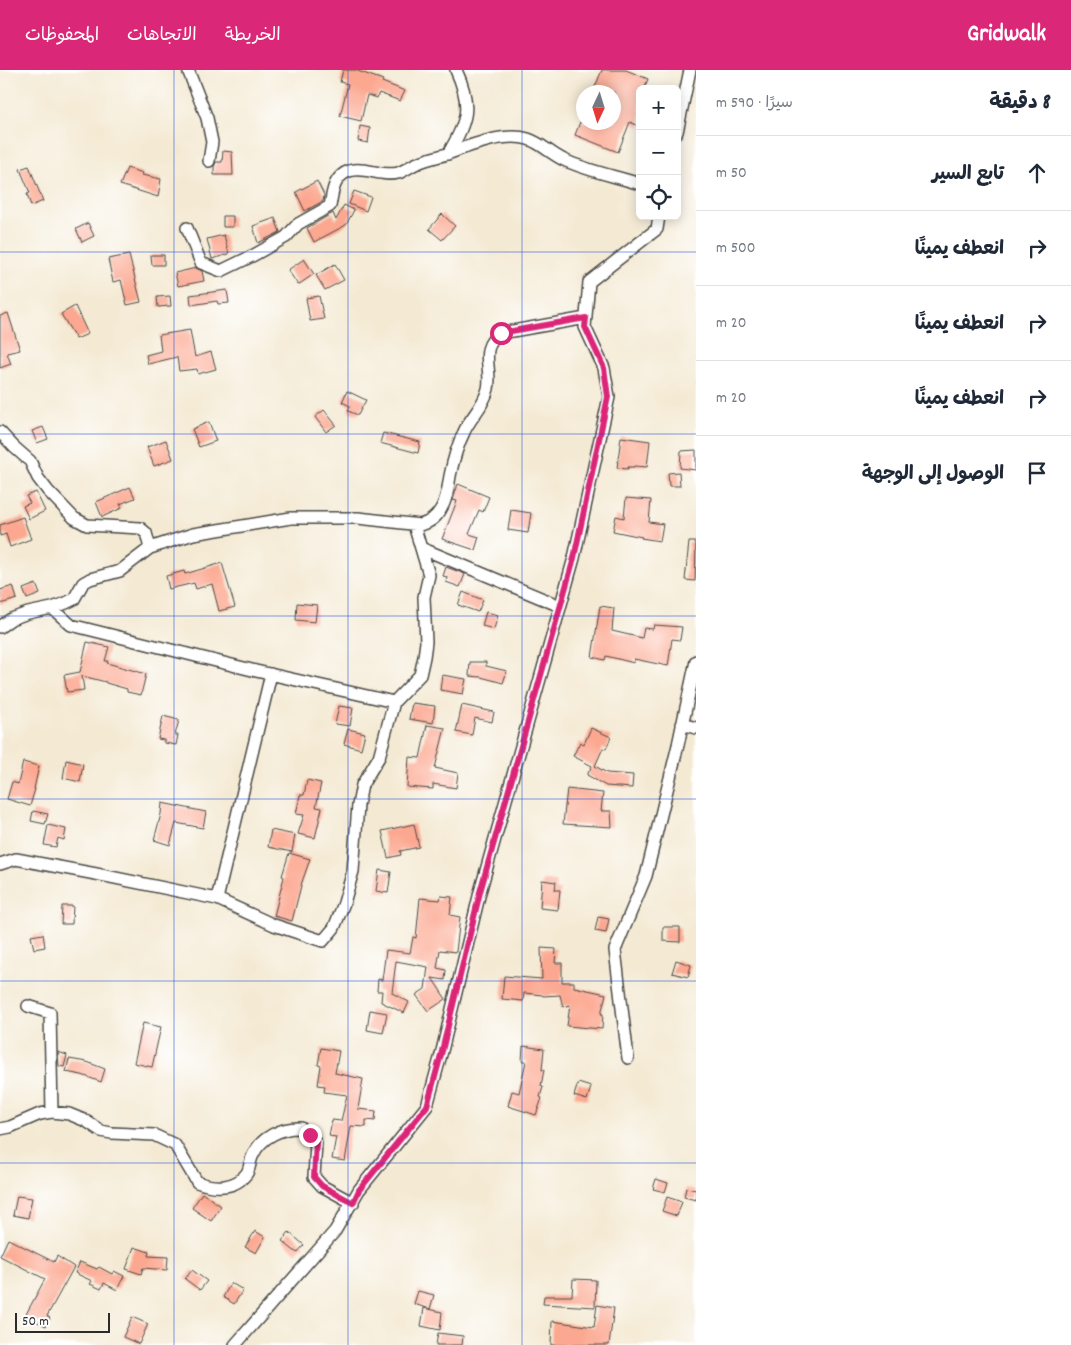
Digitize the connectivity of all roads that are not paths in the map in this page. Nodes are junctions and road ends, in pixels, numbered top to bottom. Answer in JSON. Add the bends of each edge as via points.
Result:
{"nodes":[{"id":1,"x":188,"y":70,"type":"edge"},
{"id":2,"x":456,"y":70,"type":"edge"},
{"id":3,"x":690,"y":70,"type":"edge"},
{"id":4,"x":677,"y":130,"type":"edge"},
{"id":5,"x":448,"y":154,"type":"junction"},
{"id":6,"x":209,"y":161,"type":"dead end"},
{"id":7,"x":636,"y":183,"type":"edge"},
{"id":8,"x":658,"y":220,"type":"edge"},
{"id":9,"x":187,"y":228,"type":"dead end"},
{"id":10,"x":586,"y":318,"type":"junction"},
{"id":11,"x":0,"y":432,"type":"edge"},
{"id":12,"x":414,"y":525,"type":"junction"},
{"id":13,"x":150,"y":548,"type":"junction"},
{"id":14,"x":421,"y":548,"type":"junction"},
{"id":15,"x":560,"y":606,"type":"junction"},
{"id":16,"x":52,"y":608,"type":"junction"},
{"id":17,"x":0,"y":627,"type":"edge"},
{"id":18,"x":696,"y":661,"type":"edge"},
{"id":19,"x":271,"y":674,"type":"junction"},
{"id":20,"x":394,"y":702,"type":"junction"},
{"id":21,"x":682,"y":724,"type":"junction"},
{"id":22,"x":696,"y":728,"type":"edge"},
{"id":23,"x":0,"y":864,"type":"edge"},
{"id":24,"x":216,"y":899,"type":"junction"},
{"id":25,"x":28,"y":1006,"type":"dead end"},
{"id":26,"x":628,"y":1058,"type":"dead end"},
{"id":27,"x":52,"y":1112,"type":"junction"},
{"id":28,"x":0,"y":1129,"type":"edge"},
{"id":29,"x":353,"y":1203,"type":"junction"},
{"id":30,"x":235,"y":1345,"type":"edge"}],
"edges":[{"from":1,"to":6,"type":"street","via":[[207,118],[212,142]]},
{"from":2,"to":5,"type":"street","via":[[466,96],[464,126]]},
{"from":3,"to":4,"type":"street"},
{"from":5,"to":7,"type":"street","via":[[465,147],[516,137],[540,144],[563,160]]},
{"from":5,"to":9,"type":"street","via":[[390,175],[360,170],[342,174],[334,187],[330,206],[298,224],[286,237],[221,271],[201,263]]},
{"from":8,"to":10,"type":"street","via":[[657,229],[590,282]]},
{"from":10,"to":12,"type":"street","via":[[495,336],[487,350],[489,388],[459,442],[444,503],[428,523]]},
{"from":10,"to":15,"type":"street","via":[[585,327],[604,368],[608,397],[574,558]]},
{"from":11,"to":13,"type":"street","via":[[30,461],[48,491],[74,518],[87,526],[140,528],[146,533]]},
{"from":12,"to":13,"type":"street","via":[[358,518],[291,518],[193,534]]},
{"from":12,"to":14,"type":"street"},
{"from":13,"to":16,"type":"street","via":[[120,571],[90,579],[74,599]]},
{"from":14,"to":15,"type":"street"},
{"from":14,"to":20,"type":"street","via":[[429,575],[424,598],[424,657],[420,675]]},
{"from":15,"to":29,"type":"street","via":[[480,892],[427,1106],[359,1190]]},
{"from":16,"to":17,"type":"street","via":[[11,619]]},
{"from":16,"to":19,"type":"street","via":[[70,626]]},
{"from":18,"to":21,"type":"street"},
{"from":19,"to":20,"type":"street"},
{"from":19,"to":24,"type":"street"},
{"from":20,"to":24,"type":"street","via":[[379,756],[362,785],[353,871],[344,903],[334,928],[323,941],[274,925]]},
{"from":21,"to":22,"type":"street"},
{"from":21,"to":26,"type":"street","via":[[646,876],[615,950]]},
{"from":23,"to":24,"type":"street","via":[[16,859]]},
{"from":25,"to":27,"type":"street","via":[[50,1013]]},
{"from":27,"to":28,"type":"street"},
{"from":27,"to":29,"type":"street","via":[[69,1114],[101,1131],[154,1135],[164,1139],[175,1145],[197,1182],[217,1187],[238,1181],[247,1173],[256,1149],[268,1136],[293,1127],[301,1128],[316,1142],[314,1177],[322,1186]]},
{"from":29,"to":30,"type":"street","via":[[335,1231]]}]}
